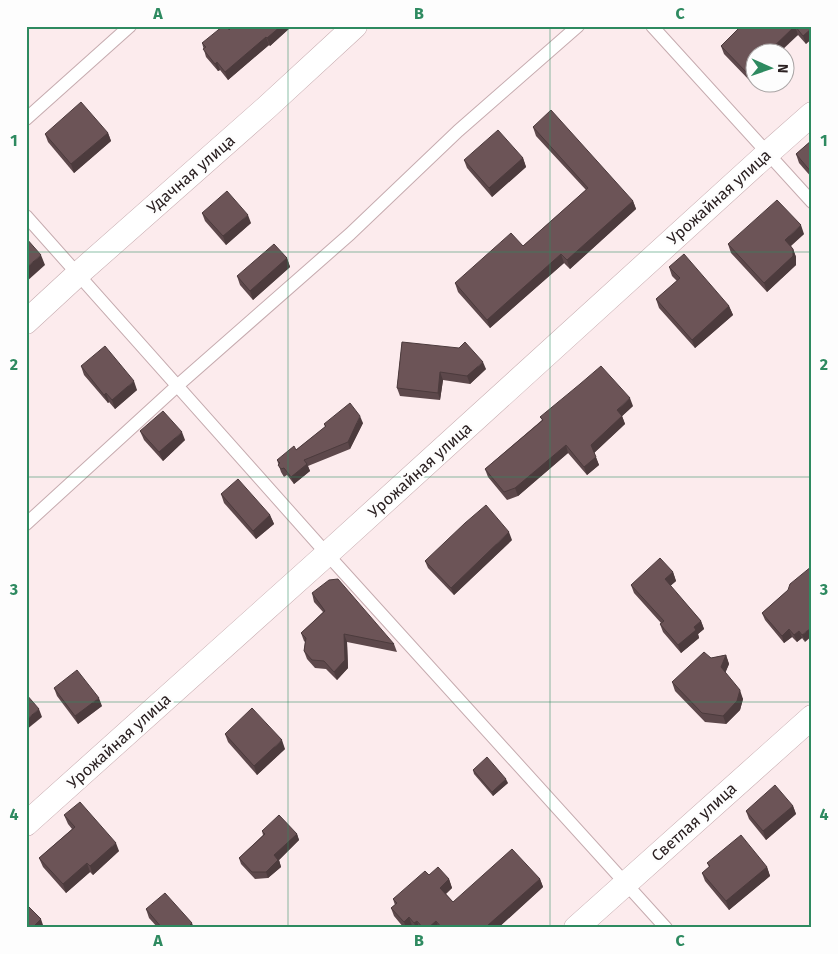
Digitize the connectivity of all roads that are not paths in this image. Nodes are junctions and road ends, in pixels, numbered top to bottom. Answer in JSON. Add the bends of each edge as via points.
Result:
{"nodes":[{"id":1,"x":130,"y":26,"type":"edge"},
{"id":2,"x":354,"y":26,"type":"edge"},
{"id":3,"x":578,"y":26,"type":"edge"},
{"id":4,"x":652,"y":26,"type":"edge"},
{"id":5,"x":812,"y":114,"type":"edge"},
{"id":6,"x":26,"y":119,"type":"edge"},
{"id":7,"x":768,"y":153,"type":"junction"},
{"id":8,"x":812,"y":202,"type":"edge"},
{"id":9,"x":26,"y":216,"type":"edge"},
{"id":10,"x":78,"y":274,"type":"junction"},
{"id":11,"x":26,"y":322,"type":"edge"},
{"id":12,"x":178,"y":386,"type":"junction"},
{"id":13,"x":26,"y":524,"type":"edge"},
{"id":14,"x":327,"y":554,"type":"junction"},
{"id":15,"x":812,"y":717,"type":"edge"},
{"id":16,"x":26,"y":824,"type":"edge"},
{"id":17,"x":626,"y":882,"type":"junction"},
{"id":18,"x":576,"y":928,"type":"edge"},
{"id":19,"x":666,"y":928,"type":"edge"}],
"edges":[{"from":1,"to":6,"type":"lane"},
{"from":2,"to":10,"type":"street","name":"Удачная улица"},
{"from":3,"to":12,"type":"lane"},
{"from":4,"to":7,"type":"lane"},
{"from":5,"to":7,"type":"street","name":"Урожайная улица"},
{"from":7,"to":8,"type":"lane"},
{"from":7,"to":14,"type":"street","name":"Урожайная улица"},
{"from":9,"to":10,"type":"lane"},
{"from":10,"to":11,"type":"street","name":"Удачная улица"},
{"from":10,"to":12,"type":"lane"},
{"from":12,"to":13,"type":"lane"},
{"from":12,"to":14,"type":"lane"},
{"from":14,"to":16,"type":"street","name":"Урожайная улица"},
{"from":14,"to":17,"type":"lane"},
{"from":15,"to":17,"type":"street","name":"Светлая улица"},
{"from":17,"to":18,"type":"street","name":"Светлая улица"},
{"from":17,"to":19,"type":"lane"}]}
